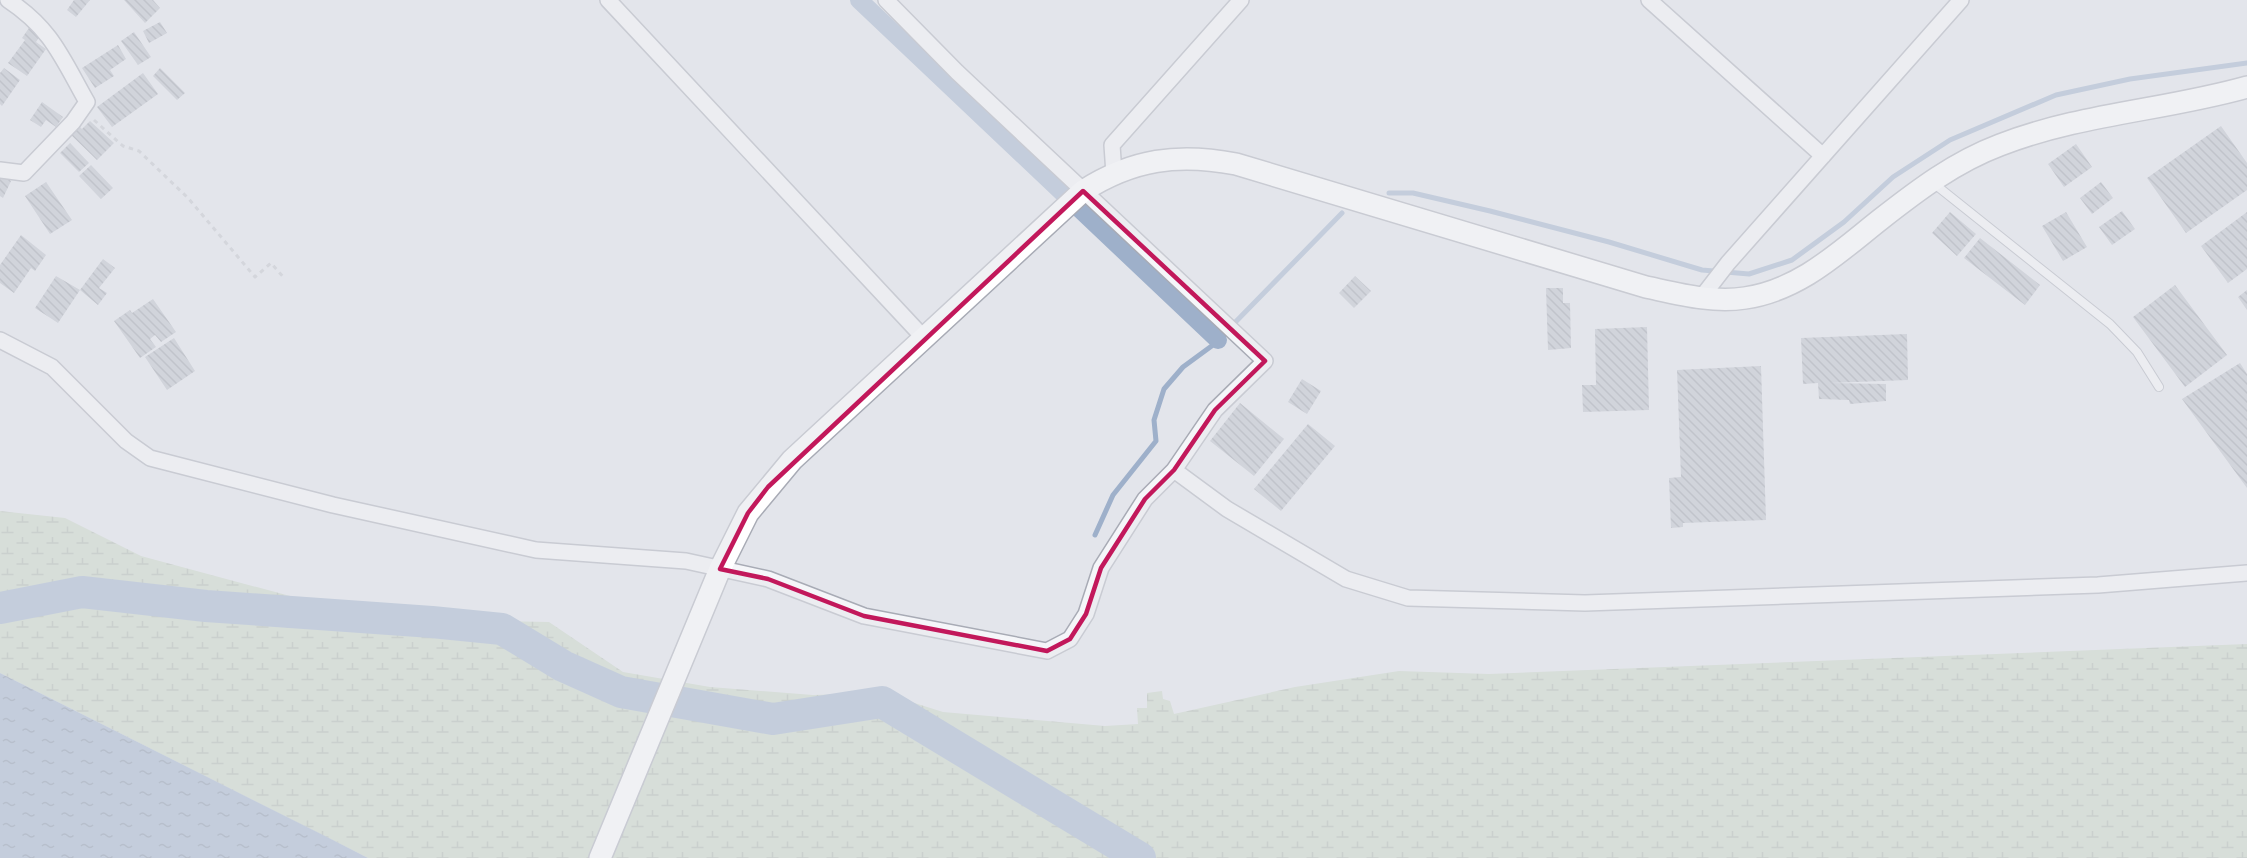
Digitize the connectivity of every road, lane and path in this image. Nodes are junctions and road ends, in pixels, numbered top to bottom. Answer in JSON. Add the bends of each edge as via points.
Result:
{"nodes":[{"id":1,"x":8,"y":0,"type":"edge"},
{"id":2,"x":608,"y":0,"type":"edge"},
{"id":3,"x":886,"y":0,"type":"edge"},
{"id":4,"x":1241,"y":0,"type":"edge"},
{"id":5,"x":1649,"y":0,"type":"edge"},
{"id":6,"x":1961,"y":0,"type":"edge"},
{"id":7,"x":2247,"y":87,"type":"edge"},
{"id":8,"x":82,"y":109,"type":"junction"},
{"id":9,"x":1822,"y":156,"type":"junction"},
{"id":10,"x":0,"y":170,"type":"edge"},
{"id":11,"x":1114,"y":174,"type":"junction"},
{"id":12,"x":1931,"y":182,"type":"junction"},
{"id":13,"x":1083,"y":191,"type":"junction"},
{"id":14,"x":285,"y":279,"type":"dead end"},
{"id":15,"x":1701,"y":298,"type":"junction"},
{"id":16,"x":923,"y":337,"type":"junction"},
{"id":17,"x":0,"y":340,"type":"edge"},
{"id":18,"x":2160,"y":387,"type":"dead end"},
{"id":19,"x":1174,"y":470,"type":"junction"},
{"id":20,"x":720,"y":569,"type":"junction"},
{"id":21,"x":2247,"y":573,"type":"edge"},
{"id":22,"x":600,"y":858,"type":"edge"}],
"edges":[{"from":1,"to":8,"type":"street","via":[[31,15],[57,46],[87,102]]},
{"from":2,"to":16,"type":"street"},
{"from":3,"to":13,"type":"street"},
{"from":4,"to":11,"type":"street","via":[[1112,146]]},
{"from":5,"to":9,"type":"street"},
{"from":6,"to":9,"type":"street"},
{"from":7,"to":12,"type":"street","via":[[2031,134],[1976,155]]},
{"from":8,"to":10,"type":"street","via":[[24,173]]},
{"from":8,"to":14,"type":"path","via":[[123,146],[139,151],[188,198],[255,277],[271,263]]},
{"from":9,"to":15,"type":"street"},
{"from":11,"to":13,"type":"street"},
{"from":11,"to":15,"type":"street","via":[[1134,165],[1175,159],[1236,164],[1646,287]]},
{"from":12,"to":15,"type":"street","via":[[1800,280],[1746,298]]},
{"from":12,"to":18,"type":"lane","via":[[2110,324],[2137,352]]},
{"from":13,"to":16,"type":"street"},
{"from":13,"to":19,"type":"street","via":[[1265,361],[1215,410]]},
{"from":16,"to":20,"type":"street","via":[[768,487],[747,513]]},
{"from":17,"to":20,"type":"street","via":[[52,367],[126,441],[150,458],[333,505],[536,550],[686,561]]},
{"from":19,"to":20,"type":"street","via":[[1145,499],[1101,568],[1086,614],[1070,639],[1047,651],[864,616],[768,579]]},
{"from":19,"to":21,"type":"street","via":[[1227,509],[1346,579],[1408,598],[1585,603],[2098,585]]},
{"from":20,"to":22,"type":"street"}]}
